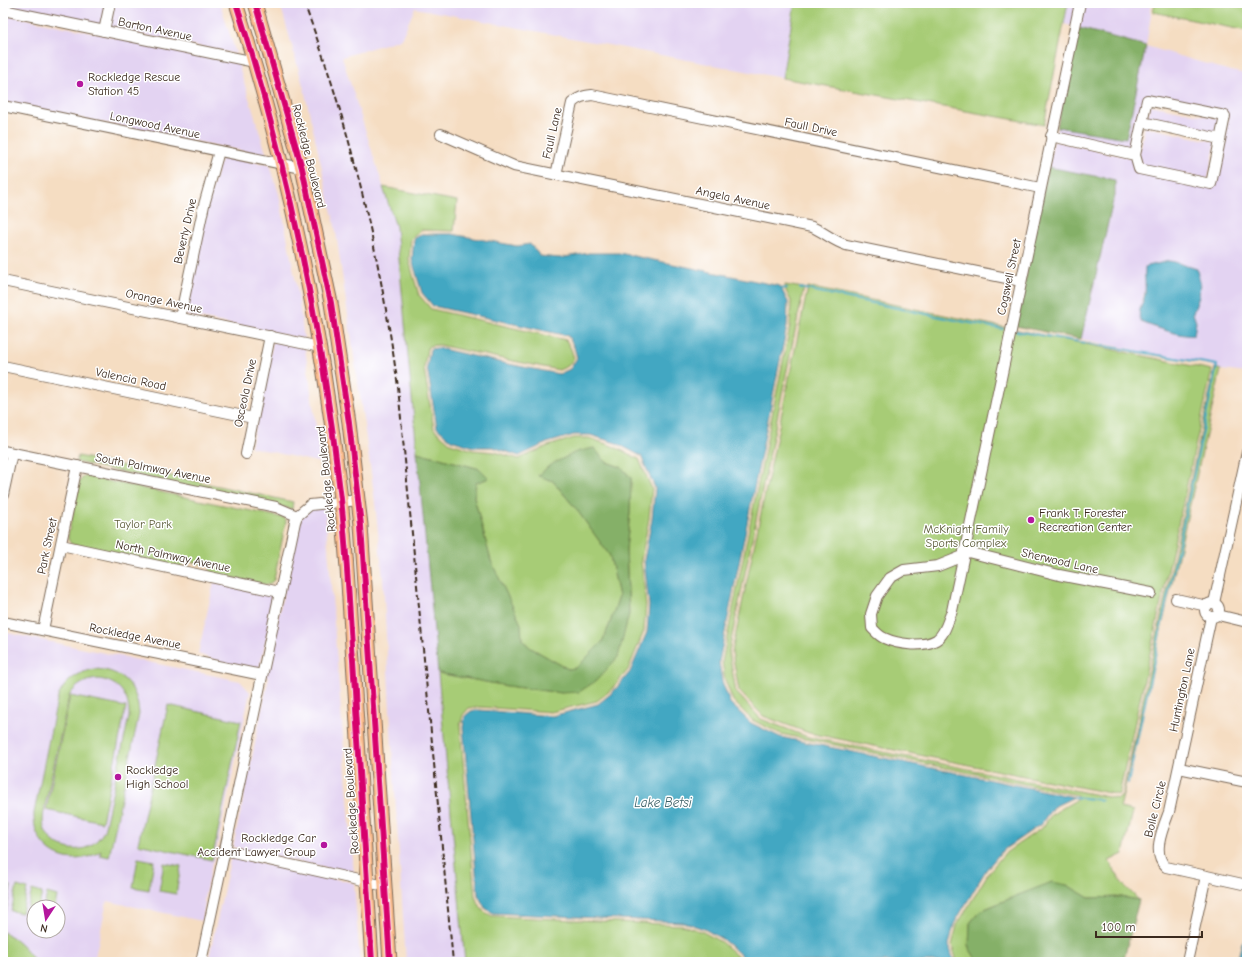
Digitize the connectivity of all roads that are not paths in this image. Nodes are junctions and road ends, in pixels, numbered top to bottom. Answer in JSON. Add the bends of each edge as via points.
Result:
{"nodes":[{"id":1,"x":110,"y":3,"type":"edge"},
{"id":2,"x":236,"y":3,"type":"edge"},
{"id":3,"x":255,"y":3,"type":"edge"},
{"id":4,"x":1080,"y":3,"type":"edge"},
{"id":5,"x":3,"y":10,"type":"edge"},
{"id":6,"x":104,"y":31,"type":"junction"},
{"id":7,"x":255,"y":62,"type":"junction"},
{"id":8,"x":576,"y":99,"type":"joint"},
{"id":9,"x":3,"y":106,"type":"edge"},
{"id":10,"x":1142,"y":122,"type":"junction"},
{"id":11,"x":441,"y":134,"type":"dead end"},
{"id":12,"x":1051,"y":136,"type":"junction"},
{"id":13,"x":1220,"y":139,"type":"junction"},
{"id":14,"x":219,"y":151,"type":"junction"},
{"id":15,"x":1135,"y":154,"type":"junction"},
{"id":16,"x":282,"y":163,"type":"junction"},
{"id":17,"x":302,"y":168,"type":"junction"},
{"id":18,"x":556,"y":175,"type":"junction"},
{"id":19,"x":1040,"y":188,"type":"junction"},
{"id":20,"x":3,"y":281,"type":"edge"},
{"id":21,"x":1021,"y":281,"type":"junction"},
{"id":22,"x":315,"y":317,"type":"junction"},
{"id":23,"x":180,"y":318,"type":"junction"},
{"id":24,"x":270,"y":336,"type":"junction"},
{"id":25,"x":320,"y":347,"type":"junction"},
{"id":26,"x":339,"y":350,"type":"junction"},
{"id":27,"x":3,"y":366,"type":"edge"},
{"id":28,"x":342,"y":373,"type":"junction"},
{"id":29,"x":253,"y":418,"type":"junction"},
{"id":30,"x":7,"y":452,"type":"edge"},
{"id":31,"x":1247,"y":452,"type":"edge"},
{"id":32,"x":246,"y":454,"type":"dead end"},
{"id":33,"x":77,"y":466,"type":"junction"},
{"id":34,"x":3,"y":495,"type":"edge"},
{"id":35,"x":359,"y":500,"type":"junction"},
{"id":36,"x":341,"y":502,"type":"junction"},
{"id":37,"x":296,"y":519,"type":"junction"},
{"id":38,"x":61,"y":545,"type":"junction"},
{"id":39,"x":964,"y":554,"type":"junction"},
{"id":40,"x":280,"y":592,"type":"junction"},
{"id":41,"x":1151,"y":593,"type":"dead end"},
{"id":42,"x":1176,"y":599,"type":"dead end"},
{"id":43,"x":1210,"y":605,"type":"junction"},
{"id":44,"x":1214,"y":616,"type":"junction"},
{"id":45,"x":3,"y":622,"type":"edge"},
{"id":46,"x":1247,"y":622,"type":"edge"},
{"id":47,"x":43,"y":630,"type":"junction"},
{"id":48,"x":262,"y":675,"type":"junction"},
{"id":49,"x":355,"y":692,"type":"junction"},
{"id":50,"x":374,"y":720,"type":"junction"},
{"id":51,"x":357,"y":726,"type":"junction"},
{"id":52,"x":377,"y":760,"type":"junction"},
{"id":53,"x":1178,"y":768,"type":"junction"},
{"id":54,"x":1247,"y":782,"type":"edge"},
{"id":55,"x":224,"y":850,"type":"junction"},
{"id":56,"x":1206,"y":876,"type":"junction"},
{"id":57,"x":367,"y":882,"type":"junction"},
{"id":58,"x":1247,"y":885,"type":"edge"},
{"id":59,"x":385,"y":886,"type":"junction"},
{"id":60,"x":201,"y":962,"type":"edge"},
{"id":61,"x":372,"y":962,"type":"edge"},
{"id":62,"x":390,"y":962,"type":"edge"},
{"id":63,"x":1187,"y":962,"type":"edge"}],
"edges":[{"from":1,"to":6,"type":"street"},
{"from":2,"to":7,"type":"main road","name":"Rockledge Boulevard"},
{"from":3,"to":17,"type":"main road","name":"Rockledge Boulevard"},
{"from":4,"to":12,"type":"street","name":"Cogswell Street"},
{"from":5,"to":6,"type":"street","name":"Barton Avenue"},
{"from":6,"to":7,"type":"street","name":"Barton Avenue"},
{"from":7,"to":16,"type":"main road","name":"Rockledge Boulevard"},
{"from":8,"to":18,"type":"street","name":"Faull Lane","via":[[570,108]]},
{"from":8,"to":19,"type":"street","name":"Faull Drive","via":[[592,95]]},
{"from":9,"to":14,"type":"street","name":"Longwood Avenue"},
{"from":10,"to":13,"type":"street"},
{"from":10,"to":13,"type":"street","via":[[1147,100],[1225,116]]},
{"from":10,"to":15,"type":"street"},
{"from":11,"to":18,"type":"street","name":"Angela Avenue","via":[[514,166]]},
{"from":12,"to":15,"type":"street"},
{"from":12,"to":19,"type":"street","name":"Cogswell Street"},
{"from":13,"to":15,"type":"street","via":[[1211,184],[1139,169]]},
{"from":14,"to":16,"type":"street","name":"Longwood Avenue"},
{"from":14,"to":23,"type":"street","name":"Beverly Drive","via":[[204,205]]},
{"from":16,"to":17,"type":"street","name":"Longwood Avenue"},
{"from":16,"to":22,"type":"main road","name":"Rockledge Boulevard"},
{"from":17,"to":26,"type":"main road","name":"Rockledge Boulevard"},
{"from":18,"to":21,"type":"street","name":"Angela Avenue","via":[[812,227],[821,230],[838,243]]},
{"from":19,"to":21,"type":"street","name":"Cogswell Street"},
{"from":20,"to":23,"type":"street","name":"Orange Avenue"},
{"from":21,"to":39,"type":"street","name":"Cogswell Street"},
{"from":22,"to":25,"type":"main road","name":"Rockledge Boulevard"},
{"from":22,"to":26,"type":"main road","via":[[327,338]]},
{"from":23,"to":24,"type":"street","name":"Orange Avenue"},
{"from":24,"to":25,"type":"street","name":"Orange Avenue"},
{"from":24,"to":29,"type":"street","name":"Osceola Drive"},
{"from":25,"to":28,"type":"main road","via":[[327,352]]},
{"from":25,"to":36,"type":"main road","name":"Rockledge Boulevard"},
{"from":26,"to":28,"type":"main road","name":"Rockledge Boulevard"},
{"from":27,"to":29,"type":"street","name":"Valencia Road"},
{"from":28,"to":35,"type":"main road","name":"Rockledge Boulevard"},
{"from":29,"to":32,"type":"street","name":"Osceola Drive"},
{"from":30,"to":33,"type":"street","name":"South Palmway Avenue"},
{"from":30,"to":34,"type":"street"},
{"from":31,"to":43,"type":"street"},
{"from":33,"to":37,"type":"street","name":"South Palmway Avenue","via":[[272,506]]},
{"from":33,"to":38,"type":"street","name":"Park Street"},
{"from":35,"to":36,"type":"street"},
{"from":35,"to":50,"type":"main road","name":"Rockledge Boulevard"},
{"from":36,"to":37,"type":"street","via":[[310,505]]},
{"from":36,"to":49,"type":"main road","name":"Rockledge Boulevard"},
{"from":37,"to":40,"type":"street"},
{"from":38,"to":40,"type":"street","name":"North Palmway Avenue"},
{"from":38,"to":47,"type":"street","name":"Park Street"},
{"from":39,"to":39,"type":"street","name":"Cogswell Street","via":[[952,610],[945,629],[936,640],[919,645],[893,641],[882,637],[872,628],[871,614],[877,596],[890,578],[904,570],[938,566]]},
{"from":39,"to":41,"type":"street","name":"Sherwood Lane"},
{"from":40,"to":48,"type":"street"},
{"from":42,"to":43,"type":"street"},
{"from":43,"to":44,"type":"street","via":[[1218,606]]},
{"from":44,"to":46,"type":"street"},
{"from":44,"to":53,"type":"street","name":"Huntington Lane"},
{"from":45,"to":47,"type":"street","name":"Rockledge Avenue"},
{"from":47,"to":48,"type":"street","name":"Rockledge Avenue"},
{"from":48,"to":55,"type":"street"},
{"from":49,"to":50,"type":"main road","via":[[363,710]]},
{"from":49,"to":51,"type":"main road","name":"Rockledge Boulevard"},
{"from":50,"to":52,"type":"main road","name":"Rockledge Boulevard"},
{"from":51,"to":52,"type":"main road","via":[[366,736]]},
{"from":51,"to":57,"type":"main road","name":"Rockledge Boulevard"},
{"from":52,"to":59,"type":"main road","name":"Rockledge Boulevard"},
{"from":53,"to":54,"type":"street"},
{"from":53,"to":56,"type":"street","name":"Bolle Circle","via":[[1158,852],[1166,867]]},
{"from":55,"to":57,"type":"street"},
{"from":55,"to":60,"type":"street"},
{"from":56,"to":58,"type":"street","name":"Bolle Circle"},
{"from":56,"to":63,"type":"street"},
{"from":57,"to":59,"type":"street"},
{"from":57,"to":61,"type":"main road","name":"Rockledge Boulevard"},
{"from":59,"to":62,"type":"main road","name":"Rockledge Boulevard"}]}
